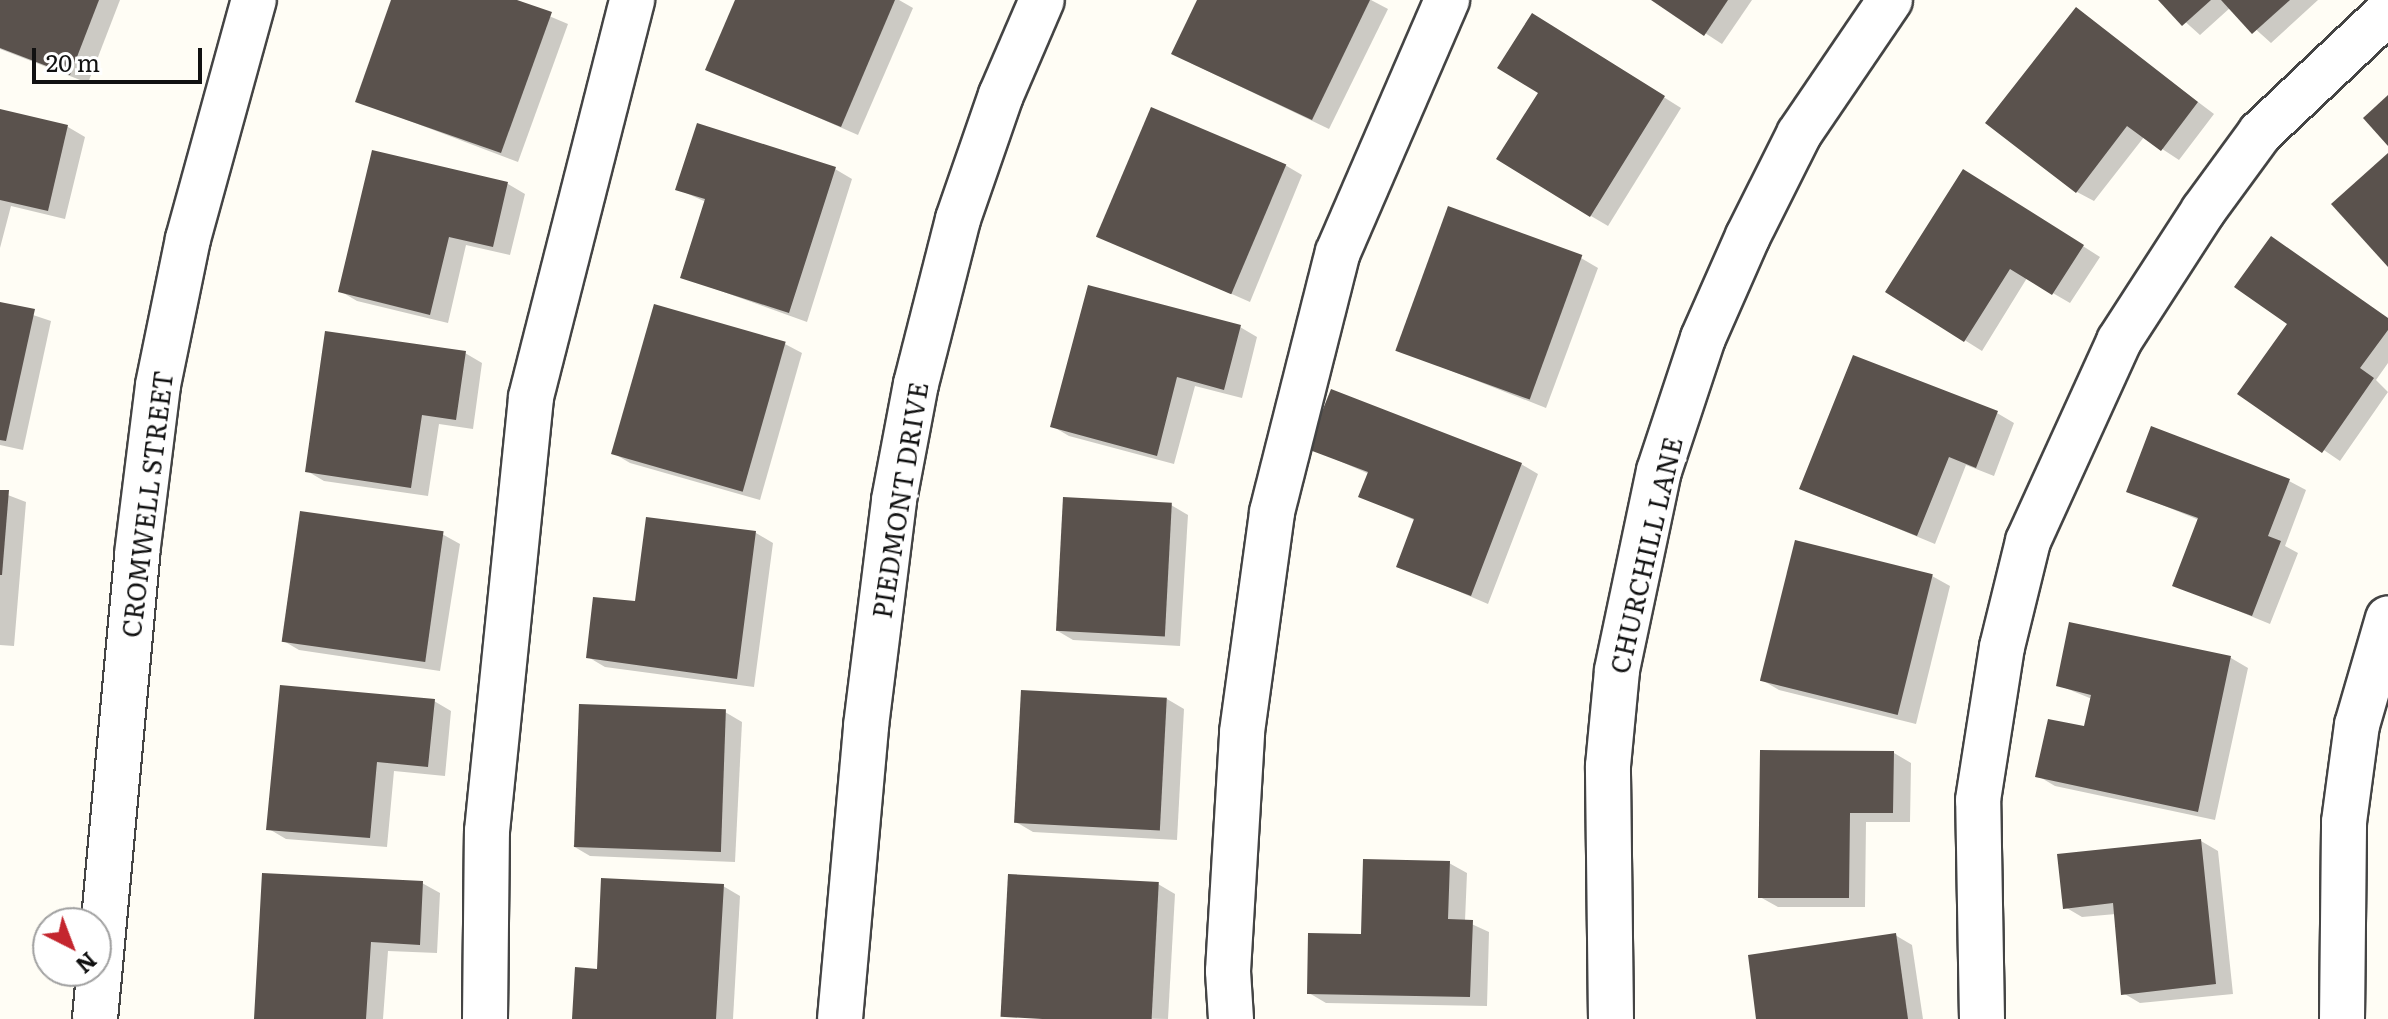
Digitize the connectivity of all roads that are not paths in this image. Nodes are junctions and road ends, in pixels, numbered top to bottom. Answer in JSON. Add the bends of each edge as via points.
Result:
{"nodes":[{"id":1,"x":254,"y":0,"type":"edge"},
{"id":2,"x":632,"y":0,"type":"edge"},
{"id":3,"x":1042,"y":0,"type":"edge"},
{"id":4,"x":1447,"y":0,"type":"edge"},
{"id":5,"x":1890,"y":0,"type":"edge"},
{"id":6,"x":2388,"y":12,"type":"edge"},
{"id":7,"x":2388,"y":618,"type":"edge"},
{"id":8,"x":95,"y":1019,"type":"edge"},
{"id":9,"x":485,"y":1019,"type":"edge"},
{"id":10,"x":840,"y":1019,"type":"edge"},
{"id":11,"x":1231,"y":1019,"type":"edge"},
{"id":12,"x":1611,"y":1019,"type":"edge"},
{"id":13,"x":1982,"y":1019,"type":"edge"},
{"id":14,"x":2342,"y":1019,"type":"edge"}],
"edges":[{"from":1,"to":8,"type":"street","name":"CROMWELL STREET","via":[[188,239],[158,385],[137,554]]},
{"from":2,"to":9,"type":"street","via":[[531,397],[487,831]]},
{"from":3,"to":10,"type":"street","name":"PIEDMONT DRIVE","via":[[1001,95],[958,219],[916,384],[894,500],[866,726]]},
{"from":4,"to":11,"type":"street","via":[[1338,252],[1272,512],[1242,732],[1228,971]]},
{"from":5,"to":12,"type":"street","name":"CHURCHILL LANE","via":[[1799,134],[1748,236],[1703,338],[1659,471],[1617,670],[1610,752]]},
{"from":6,"to":13,"type":"street","via":[[2260,133],[2203,211],[2119,341],[2028,541],[2002,647],[1978,800]]},
{"from":7,"to":14,"type":"street","via":[[2357,725],[2344,822]]}]}
